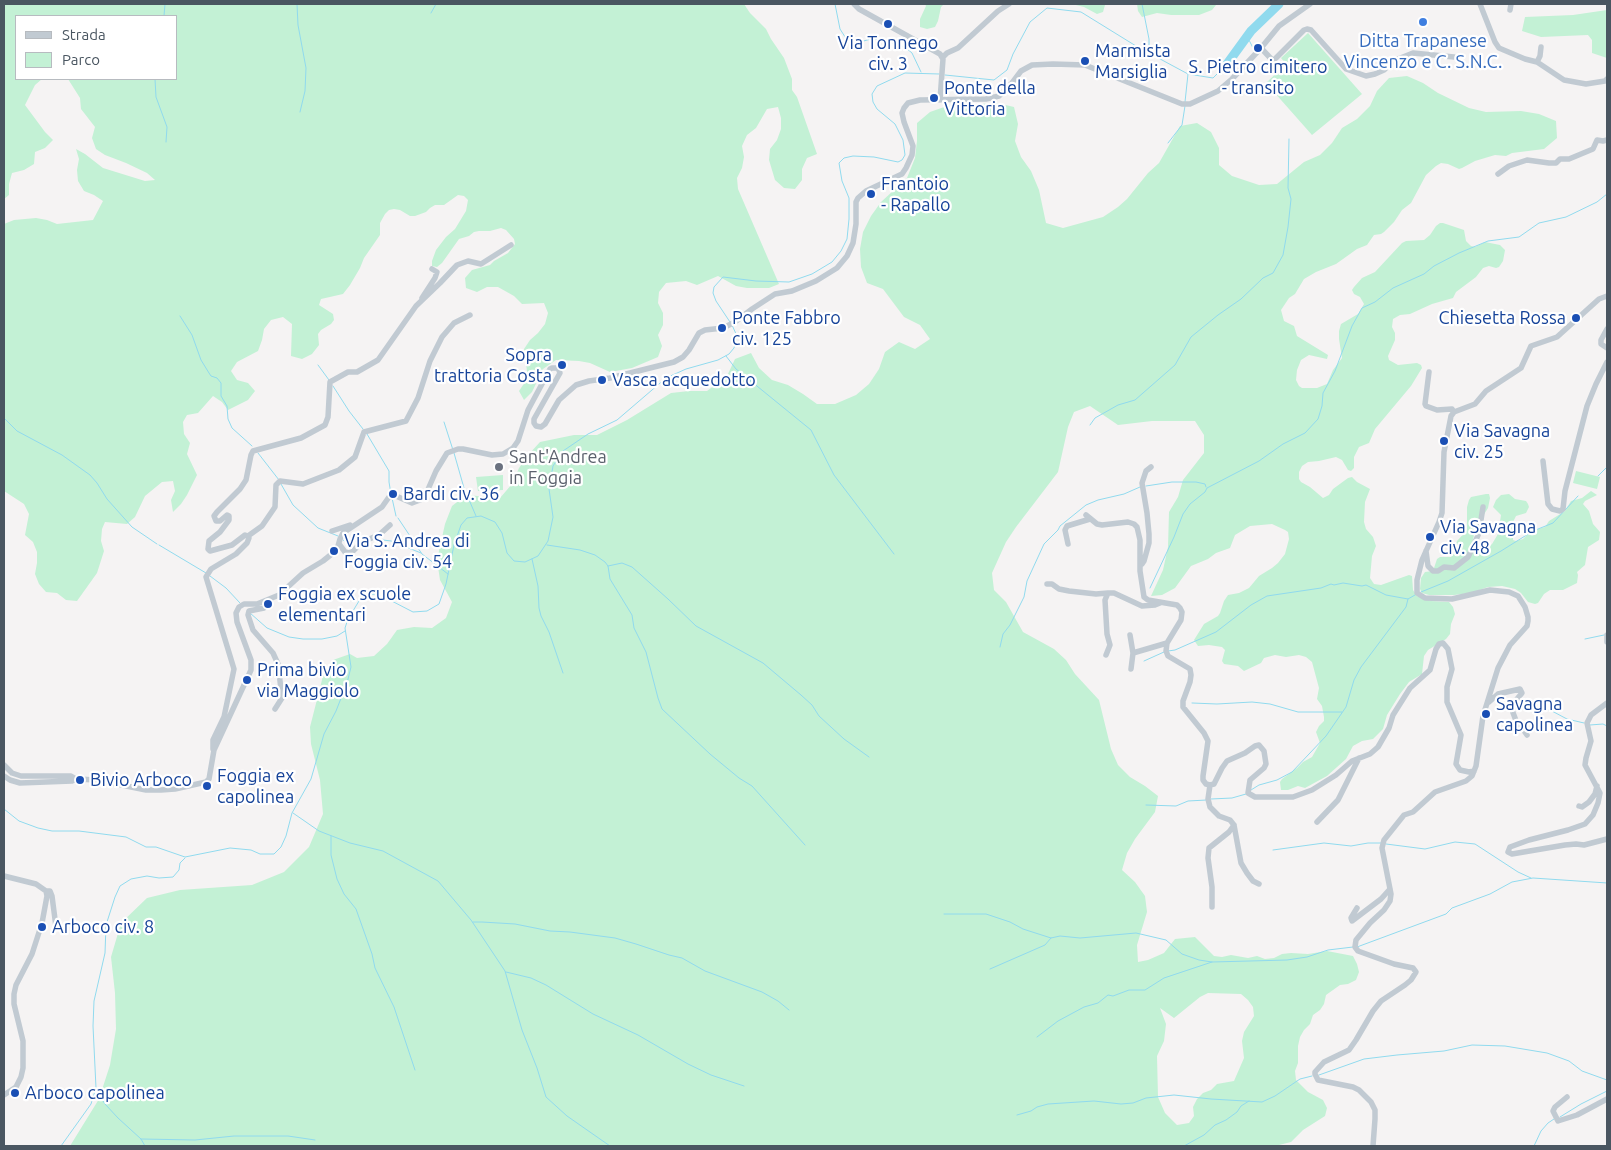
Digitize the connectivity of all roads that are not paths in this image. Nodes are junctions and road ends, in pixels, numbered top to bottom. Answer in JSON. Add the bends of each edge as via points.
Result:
{"nodes":[{"id":1,"x":854,"y":4,"type":"edge"},
{"id":2,"x":1009,"y":4,"type":"edge"},
{"id":3,"x":1310,"y":4,"type":"edge"},
{"id":4,"x":1480,"y":4,"type":"edge"},
{"id":5,"x":1541,"y":47,"type":"dead end"},
{"id":6,"x":1261,"y":48,"type":"junction"},
{"id":7,"x":943,"y":57,"type":"junction"},
{"id":8,"x":1454,"y":57,"type":"dead end"},
{"id":9,"x":1537,"y":62,"type":"junction"},
{"id":10,"x":1607,"y":79,"type":"edge"},
{"id":11,"x":940,"y":100,"type":"junction"},
{"id":12,"x":1607,"y":140,"type":"edge"},
{"id":13,"x":1498,"y":174,"type":"dead end"},
{"id":14,"x":511,"y":245,"type":"dead end"},
{"id":15,"x":432,"y":269,"type":"dead end"},
{"id":16,"x":1607,"y":296,"type":"edge"},
{"id":17,"x":420,"y":302,"type":"junction"},
{"id":18,"x":470,"y":315,"type":"dead end"},
{"id":19,"x":1607,"y":329,"type":"edge"},
{"id":20,"x":1607,"y":348,"type":"edge"},
{"id":21,"x":1607,"y":362,"type":"edge"},
{"id":22,"x":1428,"y":372,"type":"dead end"},
{"id":23,"x":1454,"y":412,"type":"junction"},
{"id":24,"x":1543,"y":461,"type":"dead end"},
{"id":25,"x":1151,"y":467,"type":"dead end"},
{"id":26,"x":1483,"y":507,"type":"dead end"},
{"id":27,"x":355,"y":525,"type":"junction"},
{"id":28,"x":390,"y":525,"type":"dead end"},
{"id":29,"x":332,"y":531,"type":"dead end"},
{"id":30,"x":248,"y":536,"type":"junction"},
{"id":31,"x":339,"y":544,"type":"junction"},
{"id":32,"x":1068,"y":544,"type":"dead end"},
{"id":33,"x":1426,"y":549,"type":"junction"},
{"id":34,"x":1141,"y":565,"type":"junction"},
{"id":35,"x":1047,"y":584,"type":"dead end"},
{"id":36,"x":1108,"y":593,"type":"junction"},
{"id":37,"x":268,"y":601,"type":"junction"},
{"id":38,"x":1162,"y":602,"type":"junction"},
{"id":39,"x":1130,"y":635,"type":"dead end"},
{"id":40,"x":1607,"y":635,"type":"edge"},
{"id":41,"x":1607,"y":642,"type":"edge"},
{"id":42,"x":1167,"y":643,"type":"junction"},
{"id":43,"x":1133,"y":653,"type":"junction"},
{"id":44,"x":1106,"y":655,"type":"dead end"},
{"id":45,"x":1132,"y":669,"type":"dead end"},
{"id":46,"x":1487,"y":702,"type":"junction"},
{"id":47,"x":1607,"y":703,"type":"edge"},
{"id":48,"x":275,"y":709,"type":"dead end"},
{"id":49,"x":1527,"y":735,"type":"dead end"},
{"id":50,"x":214,"y":750,"type":"junction"},
{"id":51,"x":1359,"y":758,"type":"junction"},
{"id":52,"x":4,"y":766,"type":"edge"},
{"id":53,"x":1474,"y":771,"type":"junction"},
{"id":54,"x":4,"y":776,"type":"edge"},
{"id":55,"x":76,"y":779,"type":"junction"},
{"id":56,"x":1210,"y":785,"type":"junction"},
{"id":57,"x":1597,"y":786,"type":"junction"},
{"id":58,"x":1579,"y":806,"type":"dead end"},
{"id":59,"x":1317,"y":822,"type":"dead end"},
{"id":60,"x":1234,"y":825,"type":"junction"},
{"id":61,"x":1607,"y":839,"type":"edge"},
{"id":62,"x":4,"y":876,"type":"edge"},
{"id":63,"x":1259,"y":884,"type":"dead end"},
{"id":64,"x":1390,"y":889,"type":"junction"},
{"id":65,"x":46,"y":891,"type":"junction"},
{"id":66,"x":1212,"y":907,"type":"dead end"},
{"id":67,"x":1357,"y":908,"type":"dead end"},
{"id":68,"x":40,"y":910,"type":"dead end"},
{"id":69,"x":42,"y":923,"type":"junction"},
{"id":70,"x":56,"y":927,"type":"dead end"},
{"id":71,"x":4,"y":1095,"type":"edge"},
{"id":72,"x":1567,"y":1097,"type":"dead end"},
{"id":73,"x":1607,"y":1099,"type":"edge"},
{"id":74,"x":1373,"y":1146,"type":"edge"}],
"edges":[{"from":1,"to":7,"type":"street"},
{"from":2,"to":7,"type":"street"},
{"from":3,"to":6,"type":"street","via":[[1284,21]]},
{"from":4,"to":9,"type":"street","via":[[1499,48]]},
{"from":5,"to":9,"type":"street"},
{"from":6,"to":8,"type":"street","via":[[1274,62],[1304,30],[1311,30],[1346,69],[1366,76],[1384,70],[1413,53]]},
{"from":6,"to":11,"type":"street","via":[[1232,79],[1190,104],[1182,104],[1085,66],[1053,64],[1032,65],[1021,71],[999,96]]},
{"from":7,"to":11,"type":"street"},
{"from":9,"to":10,"type":"street","via":[[1564,80],[1586,84]]},
{"from":11,"to":27,"type":"street","via":[[915,100],[904,108],[902,113],[913,146],[912,155],[902,174],[858,198],[853,243],[837,268],[816,281],[775,294],[723,328],[699,333],[683,358],[576,385],[559,400],[541,427],[534,424],[534,419],[560,373],[558,368],[550,369],[528,410],[513,448],[503,454],[492,455],[463,449],[452,451],[444,457],[420,500],[412,503],[392,496]]},
{"from":12,"to":13,"type":"street","via":[[1597,140],[1593,149],[1570,159],[1560,159],[1556,163],[1527,160]]},
{"from":14,"to":17,"type":"street","via":[[481,264],[468,261],[457,265]]},
{"from":15,"to":17,"type":"street","via":[[437,272],[436,278]]},
{"from":16,"to":23,"type":"street","via":[[1599,299],[1557,337],[1531,346],[1521,368],[1486,391],[1475,404]]},
{"from":17,"to":30,"type":"street","via":[[378,360],[330,382],[325,426],[301,438],[253,451],[246,480],[214,516],[216,521],[220,521],[227,515],[229,520],[209,541],[208,549],[220,549]]},
{"from":18,"to":30,"type":"street","via":[[454,323],[442,337],[406,421],[364,432],[355,457],[339,470],[304,484],[280,481],[276,485],[275,507],[262,526]]},
{"from":19,"to":20,"type":"street","via":[[1601,340]]},
{"from":21,"to":24,"type":"street","via":[[1587,406],[1560,511],[1548,504]]},
{"from":22,"to":23,"type":"street","via":[[1426,406]]},
{"from":23,"to":33,"type":"street","via":[[1444,452],[1441,519]]},
{"from":25,"to":34,"type":"street","via":[[1142,483],[1149,543]]},
{"from":26,"to":33,"type":"street","via":[[1472,550],[1454,568],[1433,571],[1427,562]]},
{"from":27,"to":29,"type":"street"},
{"from":27,"to":31,"type":"street","via":[[343,533]]},
{"from":28,"to":31,"type":"street","via":[[349,553]]},
{"from":30,"to":50,"type":"street","via":[[247,543],[236,554],[211,569],[206,577],[234,669],[224,717],[213,740]]},
{"from":31,"to":37,"type":"street","via":[[323,561]]},
{"from":32,"to":34,"type":"street","via":[[1067,526],[1088,517],[1102,525],[1128,522],[1137,527]]},
{"from":33,"to":46,"type":"street","via":[[1417,580],[1416,590],[1420,595],[1431,599],[1452,599],[1498,590],[1518,596],[1525,607],[1527,626],[1504,656]]},
{"from":34,"to":38,"type":"street","via":[[1144,597]]},
{"from":35,"to":36,"type":"street","via":[[1068,591]]},
{"from":36,"to":38,"type":"street","via":[[1142,606]]},
{"from":36,"to":44,"type":"street","via":[[1107,634],[1110,645]]},
{"from":37,"to":48,"type":"street","via":[[264,608],[250,611],[248,615],[254,630],[273,652],[278,664],[282,698]]},
{"from":37,"to":50,"type":"street","via":[[244,604],[236,613],[252,670]]},
{"from":38,"to":42,"type":"street","via":[[1176,605],[1182,612],[1181,620]]},
{"from":39,"to":43,"type":"street"},
{"from":40,"to":41,"type":"street"},
{"from":42,"to":43,"type":"street"},
{"from":42,"to":56,"type":"street","via":[[1168,656],[1190,669],[1183,707],[1208,741],[1202,776]]},
{"from":43,"to":45,"type":"street"},
{"from":46,"to":49,"type":"street","via":[[1495,695],[1520,689],[1522,693],[1512,710],[1518,726]]},
{"from":46,"to":53,"type":"street"},
{"from":47,"to":57,"type":"street","via":[[1591,715],[1587,724],[1591,741],[1585,765]]},
{"from":50,"to":55,"type":"street","via":[[208,781],[195,785],[146,790]]},
{"from":51,"to":53,"type":"street","via":[[1378,747],[1393,714],[1410,688],[1430,670],[1436,650],[1443,643],[1448,649],[1452,669],[1447,702],[1461,734],[1456,764],[1460,770]]},
{"from":51,"to":56,"type":"street","via":[[1298,796],[1255,797],[1248,793],[1250,780],[1266,764],[1262,746],[1257,745],[1227,761],[1214,784]]},
{"from":51,"to":59,"type":"street","via":[[1338,800]]},
{"from":52,"to":55,"type":"street","via":[[21,776],[71,776]]},
{"from":53,"to":64,"type":"street","via":[[1466,781],[1435,792],[1413,812],[1404,815],[1384,840],[1382,848]]},
{"from":54,"to":55,"type":"street","via":[[20,783]]},
{"from":56,"to":60,"type":"street","via":[[1210,807]]},
{"from":57,"to":58,"type":"street","via":[[1589,802]]},
{"from":57,"to":61,"type":"street","via":[[1600,793],[1598,803],[1585,824],[1529,840],[1510,847],[1508,852],[1584,845]]},
{"from":60,"to":63,"type":"street","via":[[1241,863],[1246,873]]},
{"from":60,"to":66,"type":"street","via":[[1209,848]]},
{"from":62,"to":65,"type":"street","via":[[36,884]]},
{"from":64,"to":67,"type":"street","via":[[1352,921]]},
{"from":64,"to":74,"type":"street","via":[[1390,901],[1356,940],[1356,947],[1358,951],[1413,968],[1416,972],[1411,980],[1381,1001],[1348,1050],[1324,1062],[1315,1074],[1318,1080],[1353,1087],[1371,1102],[1376,1119]]},
{"from":65,"to":69,"type":"street"},
{"from":65,"to":70,"type":"street","via":[[52,896]]},
{"from":68,"to":69,"type":"street"},
{"from":69,"to":71,"type":"street","via":[[14,994],[24,1050],[21,1076],[16,1087]]},
{"from":72,"to":73,"type":"street","via":[[1553,1111],[1558,1121]]}]}
